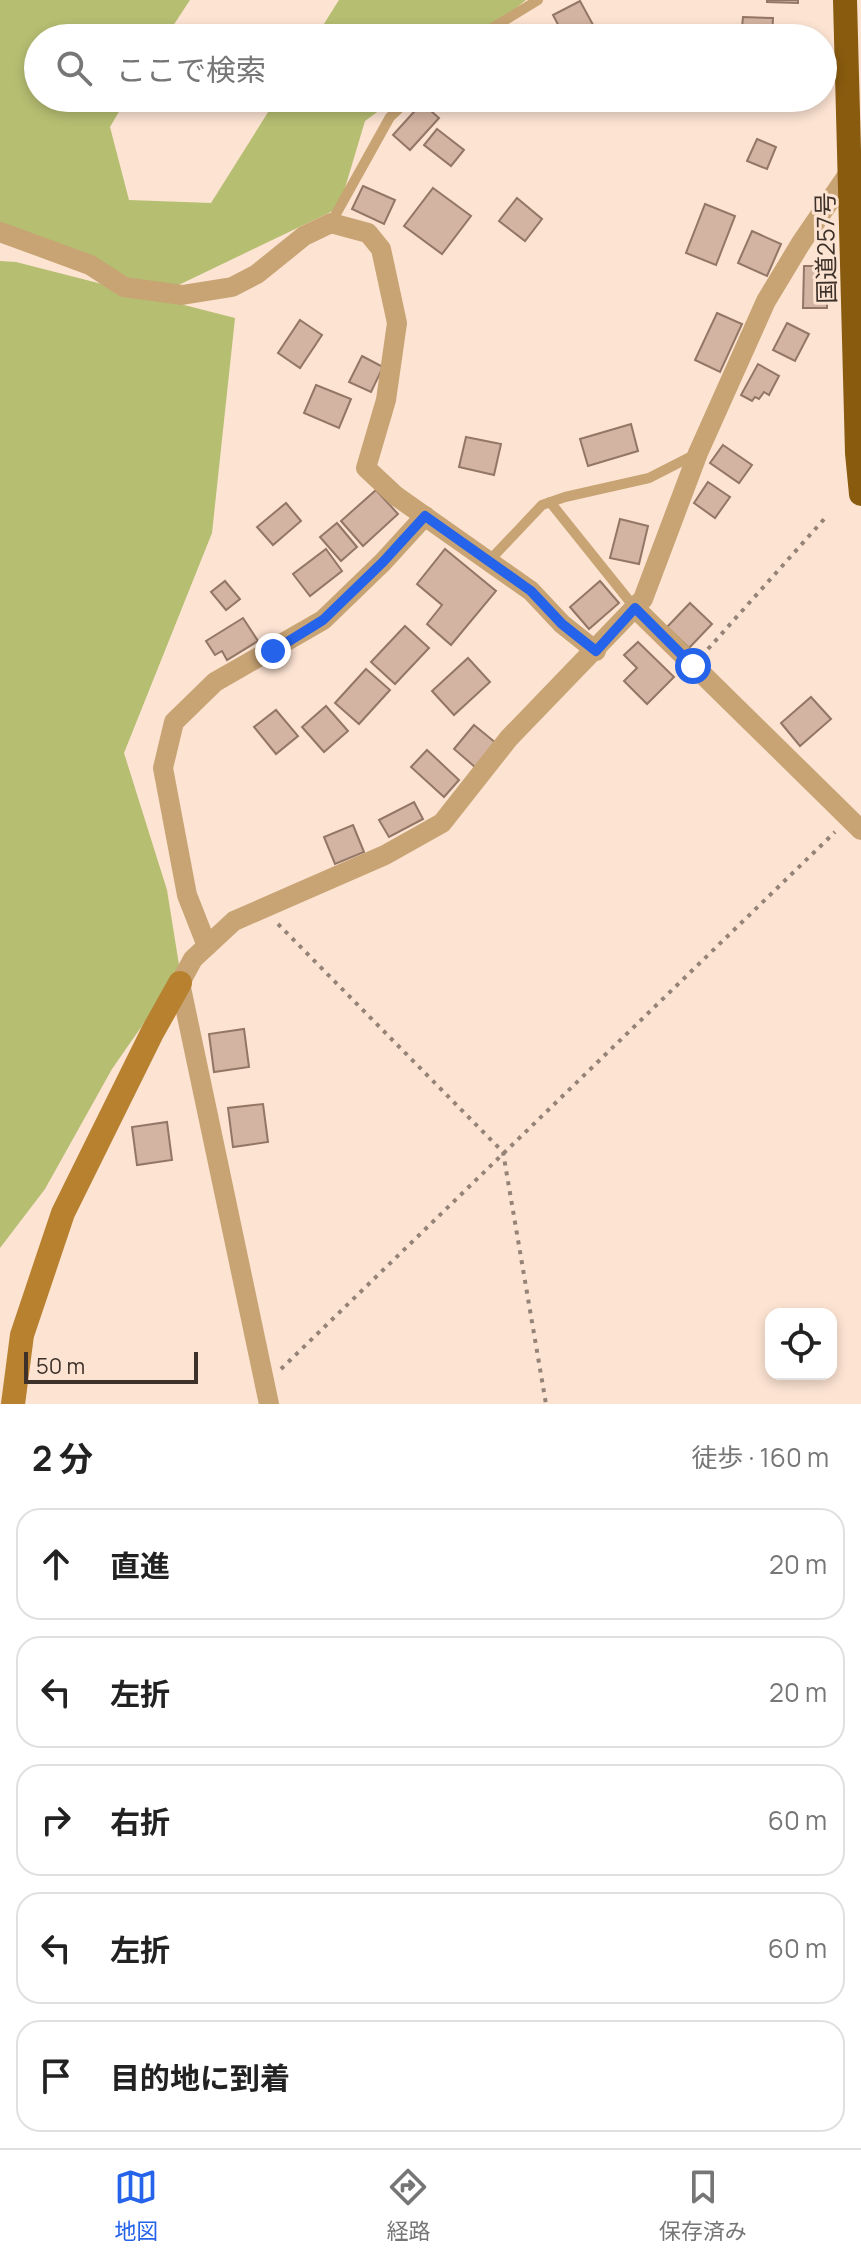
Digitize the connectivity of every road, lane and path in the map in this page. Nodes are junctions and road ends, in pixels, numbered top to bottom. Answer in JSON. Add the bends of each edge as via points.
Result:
{"nodes":[{"id":1,"x":538,"y":0,"type":"edge"},
{"id":2,"x":845,"y":0,"type":"edge"},
{"id":3,"x":499,"y":24,"type":"edge"},
{"id":4,"x":395,"y":112,"type":"edge"},
{"id":5,"x":851,"y":170,"type":"junction"},
{"id":6,"x":331,"y":223,"type":"junction"},
{"id":7,"x":0,"y":232,"type":"edge"},
{"id":8,"x":698,"y":453,"type":"junction"},
{"id":9,"x":861,"y":494,"type":"edge"},
{"id":10,"x":550,"y":502,"type":"junction"},
{"id":11,"x":425,"y":516,"type":"junction"},
{"id":12,"x":826,"y":517,"type":"dead end"},
{"id":13,"x":489,"y":561,"type":"junction"},
{"id":14,"x":635,"y":608,"type":"junction"},
{"id":15,"x":596,"y":651,"type":"junction"},
{"id":16,"x":693,"y":666,"type":"junction"},
{"id":17,"x":855,"y":824,"type":"edge"},
{"id":18,"x":262,"y":908,"type":"junction"},
{"id":19,"x":207,"y":946,"type":"junction"},
{"id":20,"x":180,"y":983,"type":"junction"},
{"id":21,"x":503,"y":1152,"type":"junction"},
{"id":22,"x":267,"y":1394,"type":"edge"},
{"id":23,"x":13,"y":1404,"type":"edge"},
{"id":24,"x":546,"y":1404,"type":"edge"}],
"edges":[{"from":1,"to":3,"type":"lane"},
{"from":2,"to":5,"type":"highway","name":"国道257号"},
{"from":4,"to":6,"type":"lane"},
{"from":5,"to":8,"type":"street","via":[[766,301]]},
{"from":5,"to":9,"type":"highway","name":"国道257号"},
{"from":6,"to":7,"type":"street","via":[[232,287],[182,295],[124,287],[90,265]]},
{"from":6,"to":11,"type":"street","via":[[368,233],[381,249],[397,323],[386,400],[366,468]]},
{"from":8,"to":10,"type":"lane","via":[[649,478]]},
{"from":8,"to":14,"type":"street","via":[[643,599]]},
{"from":10,"to":13,"type":"lane"},
{"from":10,"to":14,"type":"lane"},
{"from":11,"to":13,"type":"street"},
{"from":11,"to":19,"type":"street","via":[[323,620],[215,682],[174,722],[163,768],[187,895]]},
{"from":12,"to":16,"type":"path"},
{"from":13,"to":15,"type":"street","via":[[531,591]]},
{"from":14,"to":15,"type":"street"},
{"from":14,"to":16,"type":"street"},
{"from":15,"to":18,"type":"street","via":[[509,738],[442,823],[385,855]]},
{"from":16,"to":17,"type":"street"},
{"from":17,"to":21,"type":"path"},
{"from":18,"to":19,"type":"street","via":[[234,921]]},
{"from":18,"to":21,"type":"path"},
{"from":19,"to":20,"type":"street"},
{"from":20,"to":22,"type":"street"},
{"from":20,"to":23,"type":"street","via":[[63,1213],[22,1335]]},
{"from":21,"to":22,"type":"path"},
{"from":21,"to":24,"type":"path"}]}
